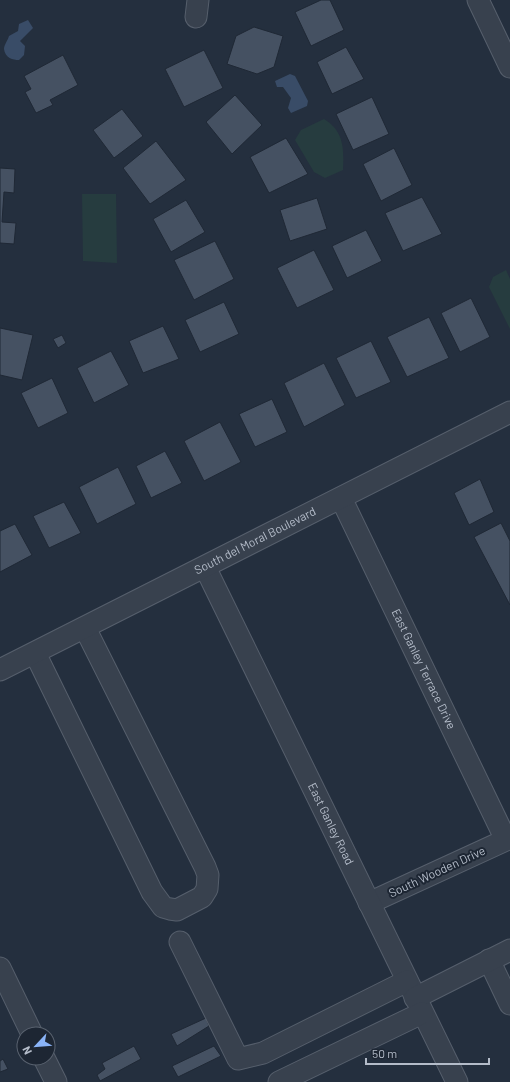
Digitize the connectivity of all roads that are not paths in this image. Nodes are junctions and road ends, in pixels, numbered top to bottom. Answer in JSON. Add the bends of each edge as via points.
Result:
{"nodes":[{"id":1,"x":478,"y":0,"type":"edge"},
{"id":2,"x":510,"y":67,"type":"edge"},
{"id":3,"x":510,"y":412,"type":"edge"},
{"id":4,"x":342,"y":498,"type":"junction"},
{"id":5,"x":205,"y":567,"type":"junction"},
{"id":6,"x":84,"y":628,"type":"junction"},
{"id":7,"x":35,"y":652,"type":"junction"},
{"id":8,"x":0,"y":670,"type":"edge"},
{"id":9,"x":506,"y":840,"type":"joint"},
{"id":10,"x":368,"y":904,"type":"junction"},
{"id":11,"x":180,"y":942,"type":"dead end"},
{"id":12,"x":510,"y":950,"type":"edge"},
{"id":13,"x":489,"y":960,"type":"junction"},
{"id":14,"x":0,"y":968,"type":"edge"},
{"id":15,"x":415,"y":997,"type":"junction"},
{"id":16,"x":510,"y":1004,"type":"edge"},
{"id":17,"x":28,"y":1026,"type":"edge"},
{"id":18,"x":48,"y":1066,"type":"edge"},
{"id":19,"x":56,"y":1082,"type":"edge"},
{"id":20,"x":279,"y":1082,"type":"edge"},
{"id":21,"x":457,"y":1082,"type":"edge"}],
"edges":[{"from":1,"to":2,"type":"street"},
{"from":3,"to":4,"type":"street","name":"South del Moral Boulevard"},
{"from":4,"to":5,"type":"street","name":"South del Moral Boulevard"},
{"from":4,"to":9,"type":"street","name":"East Ganley Terrace Drive"},
{"from":5,"to":6,"type":"street","name":"South del Moral Boulevard"},
{"from":5,"to":10,"type":"street","name":"East Ganley Road"},
{"from":6,"to":7,"type":"street","name":"South del Moral Boulevard"},
{"from":6,"to":7,"type":"street","via":[[208,875],[207,889],[202,897],[177,910],[164,907],[152,892]]},
{"from":7,"to":8,"type":"street","name":"South del Moral Boulevard"},
{"from":9,"to":10,"type":"street","name":"South Wooden Drive"},
{"from":10,"to":15,"type":"street","name":"East Ganley Road"},
{"from":11,"to":15,"type":"street","via":[[238,1059],[263,1053]]},
{"from":12,"to":13,"type":"street"},
{"from":13,"to":15,"type":"street"},
{"from":13,"to":16,"type":"street"},
{"from":14,"to":17,"type":"street"},
{"from":15,"to":20,"type":"street"},
{"from":15,"to":21,"type":"street","name":"East Ganley Road"},
{"from":18,"to":19,"type":"street"}]}
